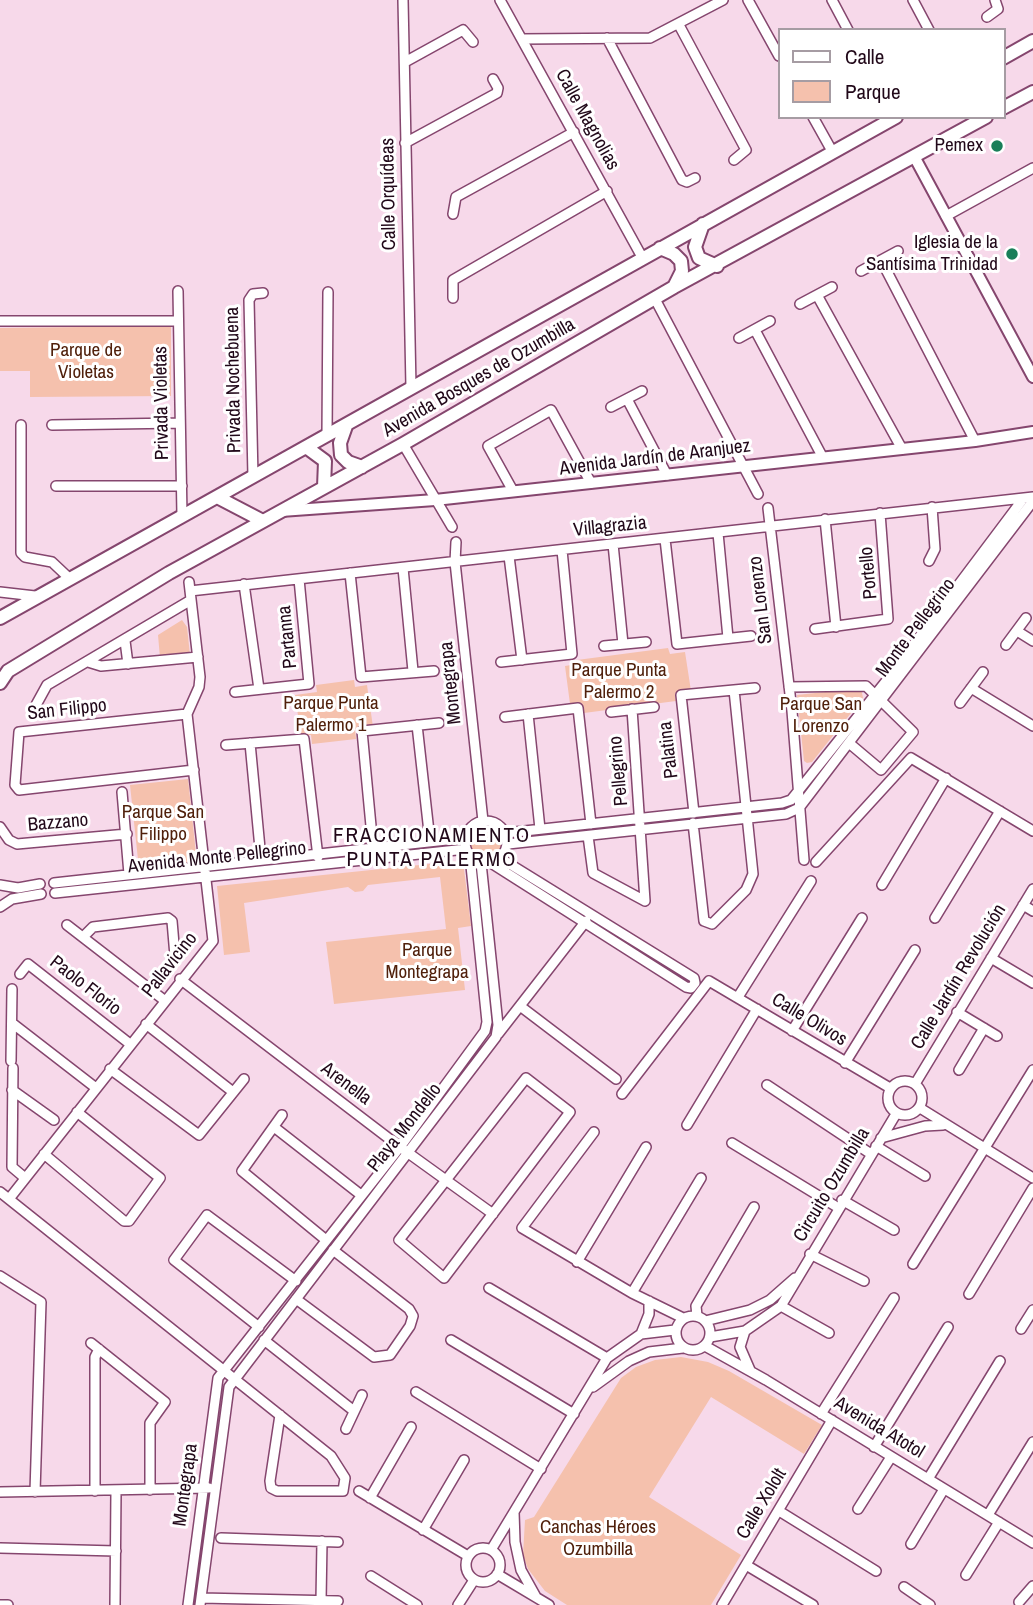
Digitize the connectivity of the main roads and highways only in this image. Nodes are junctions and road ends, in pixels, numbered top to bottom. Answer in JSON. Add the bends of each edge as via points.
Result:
{"nodes":[{"id":1,"x":1033,"y":41,"type":"edge"},
{"id":2,"x":1005,"y":57,"type":"edge"},
{"id":3,"x":1033,"y":92,"type":"edge"},
{"id":4,"x":1005,"y":107,"type":"edge"},
{"id":5,"x":891,"y":119,"type":"edge"},
{"id":6,"x":983,"y":119,"type":"edge"},
{"id":7,"x":704,"y":223,"type":"junction"},
{"id":8,"x":660,"y":248,"type":"junction"},
{"id":9,"x":717,"y":266,"type":"junction"},
{"id":10,"x":674,"y":287,"type":"junction"},
{"id":11,"x":346,"y":426,"type":"junction"},
{"id":12,"x":306,"y":447,"type":"junction"},
{"id":13,"x":362,"y":467,"type":"junction"},
{"id":14,"x":324,"y":487,"type":"junction"},
{"id":15,"x":218,"y":497,"type":"junction"},
{"id":16,"x":263,"y":520,"type":"junction"},
{"id":17,"x":0,"y":618,"type":"edge"},
{"id":18,"x":0,"y":683,"type":"edge"}],
"edges":[{"from":1,"to":2,"type":"main road"},
{"from":3,"to":4,"type":"main road"},
{"from":5,"to":7,"type":"main road","name":"Avenida Bosques de Ozumbilla"},
{"from":6,"to":9,"type":"main road","name":"Avenida Bosques de Ozumbilla"},
{"from":7,"to":8,"type":"main road","name":"Avenida Bosques de Ozumbilla"},
{"from":7,"to":9,"type":"main road","via":[[695,247],[699,258]]},
{"from":8,"to":10,"type":"main road","via":[[681,261],[682,271]]},
{"from":8,"to":11,"type":"main road","name":"Avenida Bosques de Ozumbilla"},
{"from":9,"to":10,"type":"main road","name":"Avenida Bosques de Ozumbilla"},
{"from":10,"to":13,"type":"main road","name":"Avenida Bosques de Ozumbilla"},
{"from":11,"to":12,"type":"main road","name":"Avenida Bosques de Ozumbilla"},
{"from":11,"to":13,"type":"main road","via":[[341,455]]},
{"from":12,"to":14,"type":"main road","via":[[325,461]]},
{"from":12,"to":15,"type":"main road","name":"Avenida Bosques de Ozumbilla"},
{"from":13,"to":14,"type":"main road","name":"Avenida Bosques de Ozumbilla"},
{"from":14,"to":16,"type":"main road","name":"Avenida Bosques de Ozumbilla"},
{"from":15,"to":16,"type":"main road"},
{"from":15,"to":17,"type":"main road","name":"Avenida Bosques de Ozumbilla"},
{"from":16,"to":18,"type":"main road","name":"Avenida Bosques de Ozumbilla","via":[[63,635],[8,671]]}]}
